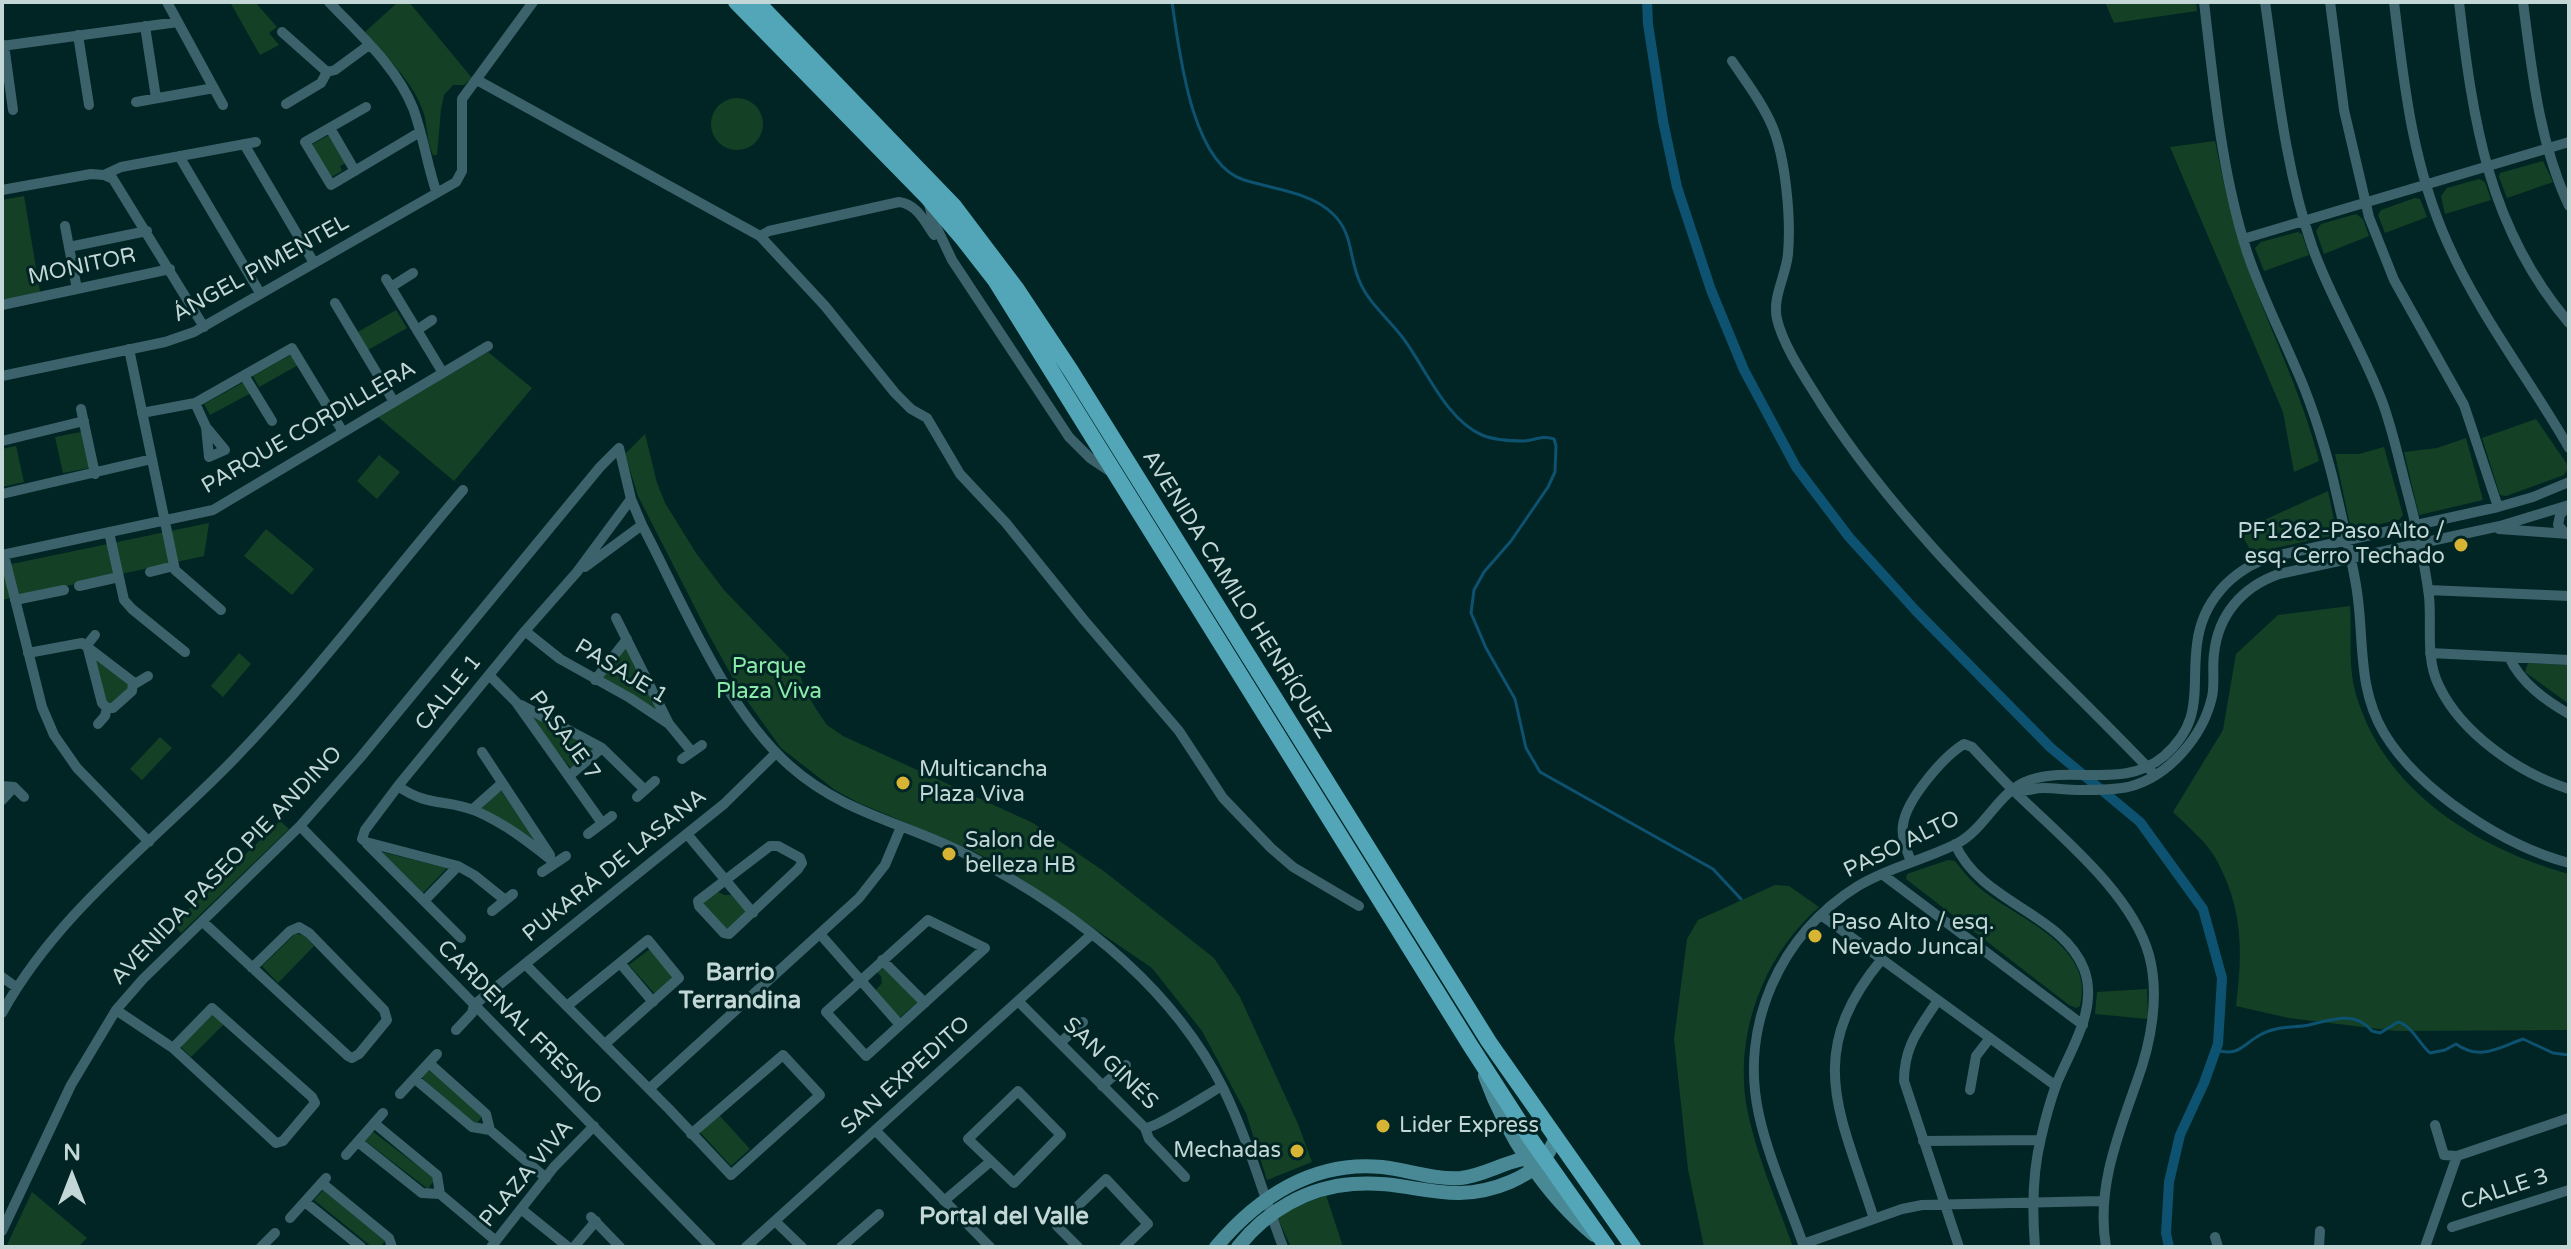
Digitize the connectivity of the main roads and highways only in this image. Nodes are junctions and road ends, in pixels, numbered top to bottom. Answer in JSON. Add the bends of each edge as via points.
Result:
{"nodes":[{"id":1,"x":736,"y":2,"type":"edge"},
{"id":2,"x":757,"y":2,"type":"edge"},
{"id":3,"x":1556,"y":1137,"type":"junction"},
{"id":4,"x":1535,"y":1162,"type":"junction"},
{"id":5,"x":1485,"y":1173,"type":"junction"},
{"id":6,"x":1488,"y":1190,"type":"junction"},
{"id":7,"x":1607,"y":1246,"type":"edge"},
{"id":8,"x":1216,"y":1247,"type":"edge"},
{"id":9,"x":1238,"y":1247,"type":"edge"},
{"id":10,"x":1630,"y":1247,"type":"edge"}],
"edges":[{"from":1,"to":4,"type":"main road","name":"AVENIDA CAMILO HENRÍQUEZ","via":[[928,198],[1011,304],[1480,1060]]},
{"from":2,"to":3,"type":"main road","name":"AVENIDA CAMILO HENRÍQUEZ","via":[[954,206],[1016,288],[1489,1042]]},
{"from":3,"to":4,"type":"main road"},
{"from":3,"to":10,"type":"main road","name":"AVENIDA CAMILO HENRÍQUEZ"},
{"from":4,"to":5,"type":"main road"},
{"from":4,"to":6,"type":"main road"},
{"from":4,"to":7,"type":"main road","name":"AVENIDA CAMILO HENRÍQUEZ"},
{"from":4,"to":10,"type":"main road","via":[[1562,1168],[1598,1219]]},
{"from":5,"to":6,"type":"main road"},
{"from":5,"to":8,"type":"main road","via":[[1441,1178],[1349,1167],[1304,1178],[1248,1212]]},
{"from":6,"to":9,"type":"main road","via":[[1455,1195],[1344,1184],[1306,1195],[1271,1215]]}]}
